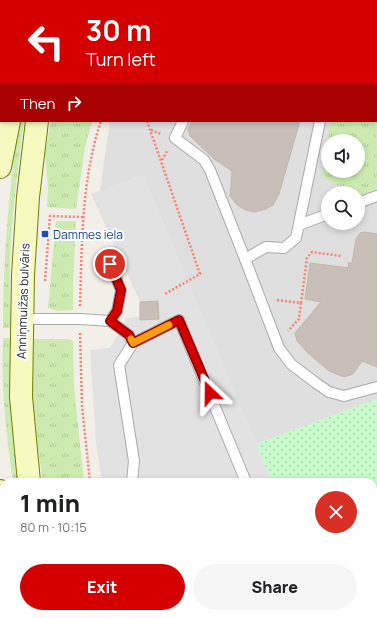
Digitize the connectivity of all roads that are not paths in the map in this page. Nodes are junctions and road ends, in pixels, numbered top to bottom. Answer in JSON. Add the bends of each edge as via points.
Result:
{"nodes":[{"id":1,"x":8,"y":122,"type":"edge"},
{"id":2,"x":37,"y":122,"type":"edge"},
{"id":3,"x":183,"y":122,"type":"edge"},
{"id":4,"x":320,"y":122,"type":"edge"},
{"id":5,"x":0,"y":166,"type":"edge"},
{"id":6,"x":377,"y":196,"type":"edge"},
{"id":7,"x":365,"y":200,"type":"edge"},
{"id":8,"x":321,"y":217,"type":"edge"},
{"id":9,"x":299,"y":225,"type":"junction"},
{"id":10,"x":245,"y":259,"type":"junction"},
{"id":11,"x":110,"y":264,"type":"dead end"},
{"id":12,"x":22,"y":319,"type":"junction"},
{"id":13,"x":110,"y":321,"type":"junction"},
{"id":14,"x":133,"y":343,"type":"junction"},
{"id":15,"x":377,"y":387,"type":"edge"},
{"id":16,"x":29,"y":478,"type":"edge"},
{"id":17,"x":132,"y":478,"type":"edge"},
{"id":18,"x":244,"y":478,"type":"edge"}],
"edges":[{"from":1,"to":5,"type":"street"},
{"from":2,"to":12,"type":"street","name":"Anniņmuižas bulvāris","via":[[28,197]]},
{"from":3,"to":10,"type":"lane","via":[[175,138],[204,160],[210,170]]},
{"from":4,"to":9,"type":"lane"},
{"from":6,"to":7,"type":"lane"},
{"from":8,"to":9,"type":"lane"},
{"from":9,"to":10,"type":"lane","via":[[296,238],[284,248],[266,247]]},
{"from":10,"to":15,"type":"lane","via":[[279,348],[291,364],[329,392],[344,396]]},
{"from":11,"to":13,"type":"lane","via":[[121,290],[117,311]]},
{"from":12,"to":13,"type":"lane"},
{"from":12,"to":16,"type":"street","name":"Anniņmuižas bulvāris","via":[[21,397]]},
{"from":13,"to":14,"type":"lane","via":[[129,335]]},
{"from":14,"to":17,"type":"lane","via":[[118,365],[134,461]]},
{"from":14,"to":18,"type":"lane","via":[[179,320]]}]}
